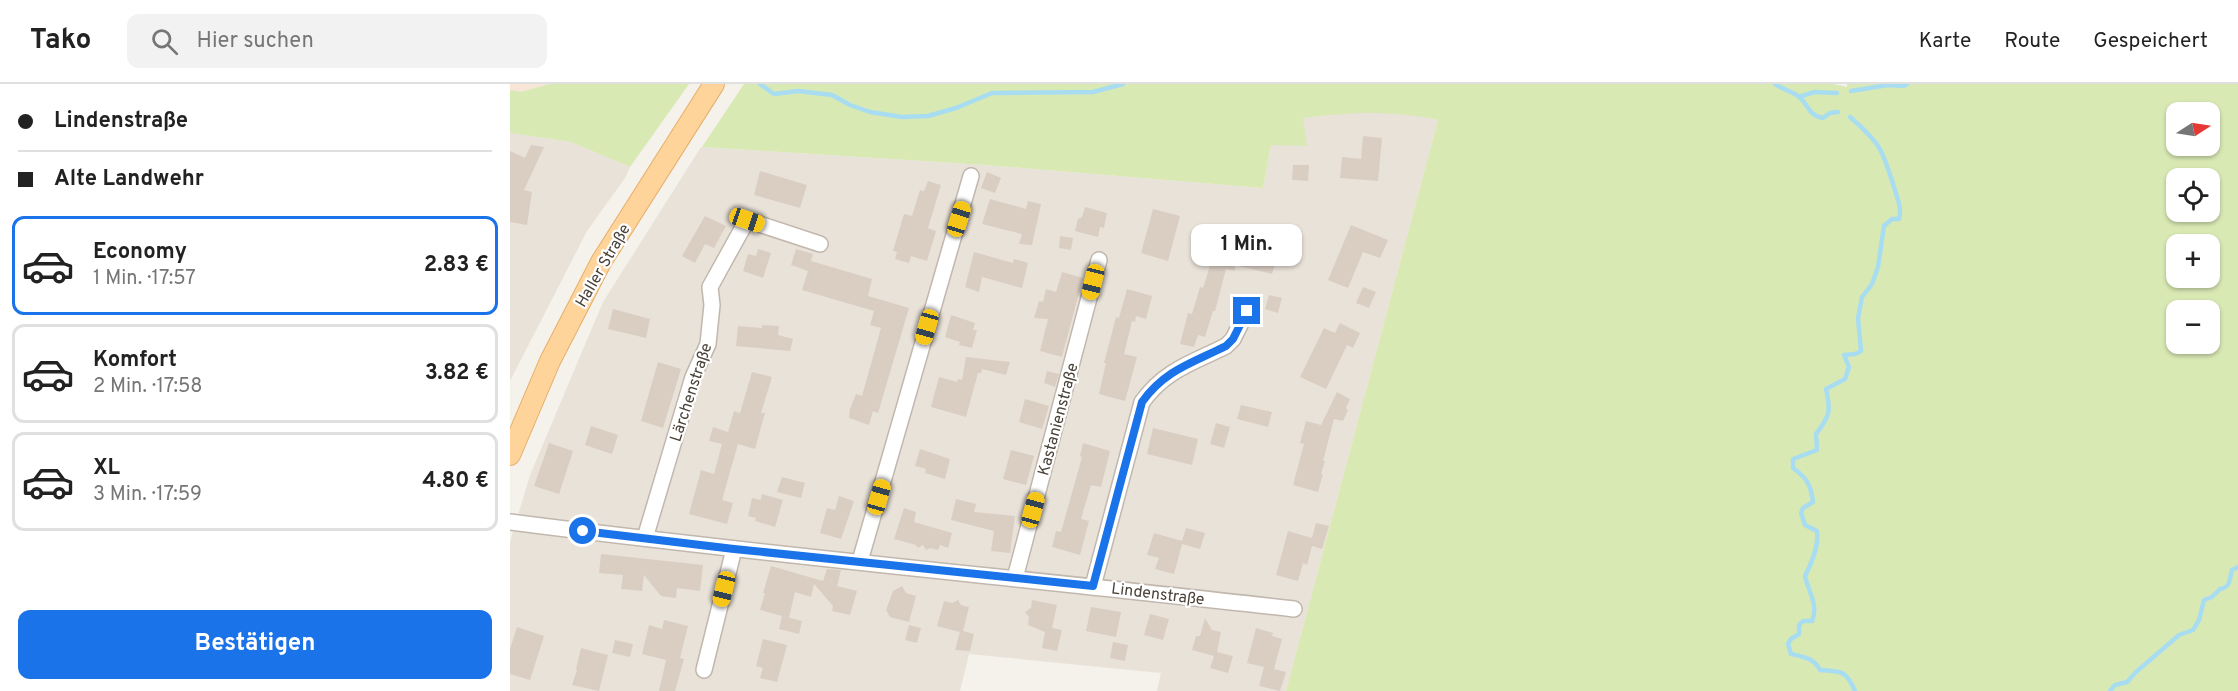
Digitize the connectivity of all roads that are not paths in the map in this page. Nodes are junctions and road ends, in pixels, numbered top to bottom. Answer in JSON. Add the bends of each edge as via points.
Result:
{"nodes":[{"id":1,"x":714,"y":84,"type":"edge"},
{"id":2,"x":971,"y":176,"type":"dead end"},
{"id":3,"x":820,"y":244,"type":"dead end"},
{"id":4,"x":1099,"y":260,"type":"dead end"},
{"id":5,"x":1247,"y":311,"type":"dead end"},
{"id":6,"x":510,"y":455,"type":"edge"},
{"id":7,"x":510,"y":522,"type":"edge"},
{"id":8,"x":645,"y":538,"type":"junction"},
{"id":9,"x":734,"y":549,"type":"junction"},
{"id":10,"x":860,"y":561,"type":"junction"},
{"id":11,"x":1015,"y":578,"type":"junction"},
{"id":12,"x":1093,"y":586,"type":"junction"},
{"id":13,"x":1294,"y":609,"type":"dead end"},
{"id":14,"x":704,"y":670,"type":"dead end"}],
"edges":[{"from":1,"to":6,"type":"main road","name":"Haller Straße","via":[[601,262],[550,361]]},
{"from":2,"to":10,"type":"street"},
{"from":3,"to":8,"type":"street","name":"Lärchenstraße","via":[[747,220],[711,287],[708,344],[693,377]]},
{"from":4,"to":11,"type":"street","name":"Kastanienstraße"},
{"from":5,"to":12,"type":"street","via":[[1226,346],[1167,375],[1142,402]]},
{"from":7,"to":8,"type":"street","name":"Lindenstraße"},
{"from":8,"to":9,"type":"street","name":"Lindenstraße"},
{"from":9,"to":10,"type":"street","name":"Lindenstraße"},
{"from":9,"to":14,"type":"street"},
{"from":10,"to":11,"type":"street","name":"Lindenstraße"},
{"from":11,"to":12,"type":"street","name":"Lindenstraße"},
{"from":12,"to":13,"type":"street","name":"Lindenstraße"}]}
